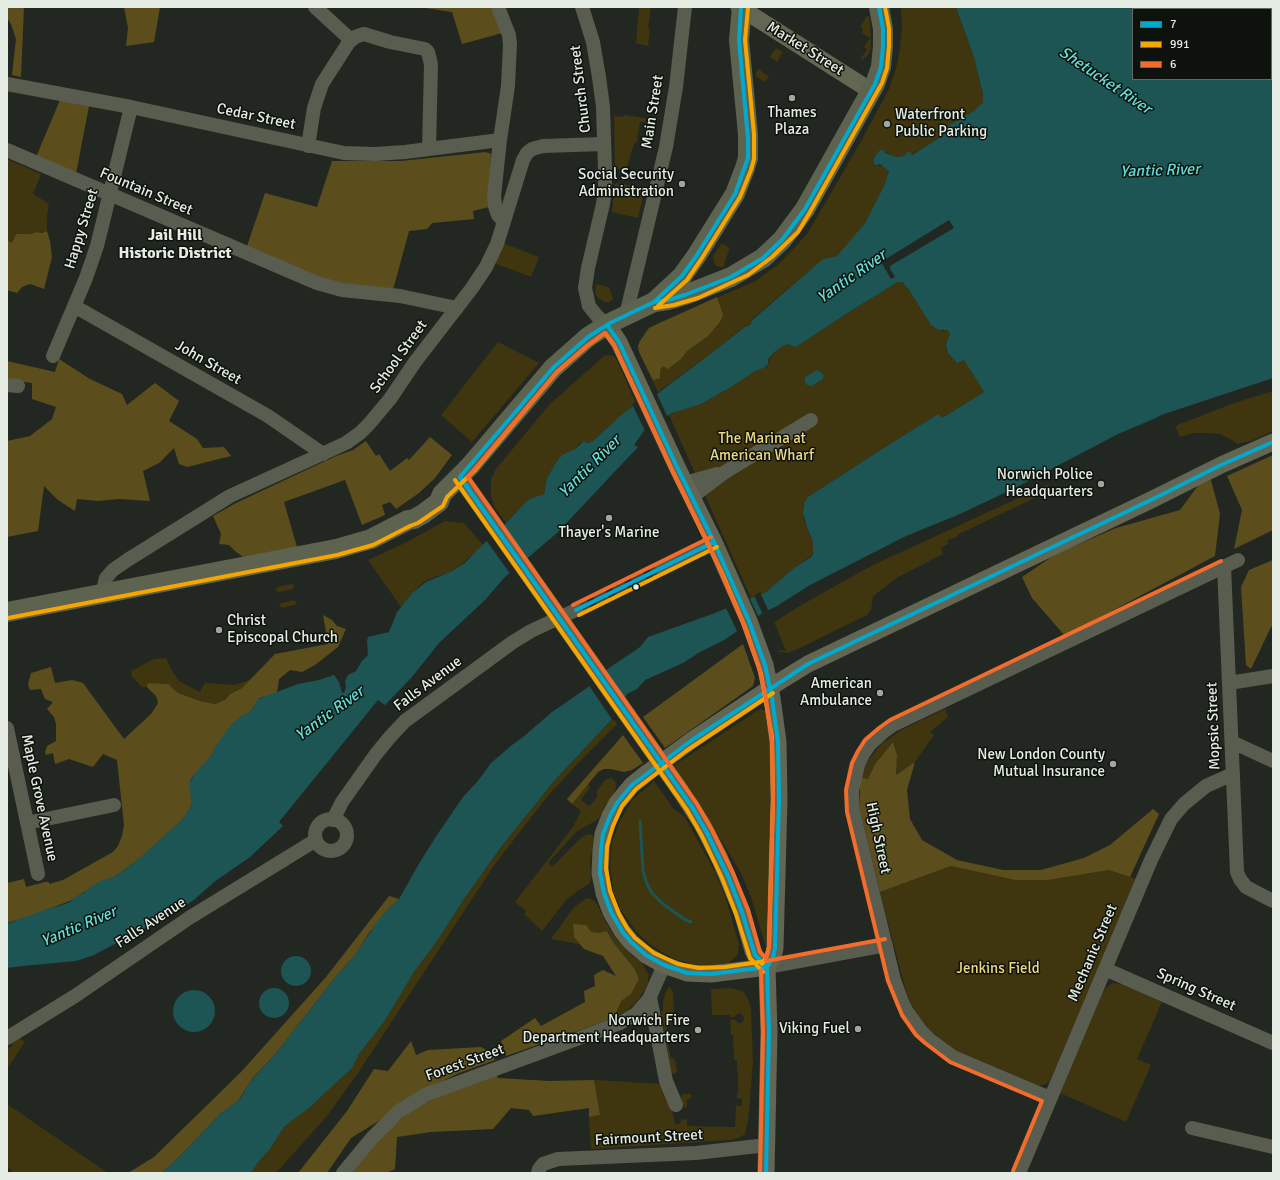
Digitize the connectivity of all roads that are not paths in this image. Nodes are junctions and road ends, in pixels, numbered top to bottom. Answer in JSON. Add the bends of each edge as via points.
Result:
{"nodes":[{"id":1,"x":315,"y":7,"type":"edge"},
{"id":2,"x":498,"y":7,"type":"edge"},
{"id":3,"x":582,"y":7,"type":"edge"},
{"id":4,"x":685,"y":7,"type":"edge"},
{"id":5,"x":741,"y":7,"type":"edge"},
{"id":6,"x":879,"y":7,"type":"edge"},
{"id":7,"x":351,"y":40,"type":"junction"},
{"id":8,"x":7,"y":84,"type":"edge"},
{"id":9,"x":872,"y":91,"type":"junction"},
{"id":10,"x":131,"y":108,"type":"junction"},
{"id":11,"x":500,"y":140,"type":"junction"},
{"id":12,"x":604,"y":144,"type":"junction"},
{"id":13,"x":308,"y":146,"type":"junction"},
{"id":14,"x":429,"y":149,"type":"junction"},
{"id":15,"x":7,"y":150,"type":"edge"},
{"id":16,"x":111,"y":195,"type":"junction"},
{"id":17,"x":504,"y":222,"type":"junction"},
{"id":18,"x":698,"y":255,"type":"junction"},
{"id":19,"x":718,"y":282,"type":"junction"},
{"id":20,"x":654,"y":302,"type":"junction"},
{"id":21,"x":74,"y":306,"type":"junction"},
{"id":22,"x":457,"y":308,"type":"junction"},
{"id":23,"x":626,"y":315,"type":"junction"},
{"id":24,"x":607,"y":325,"type":"junction"},
{"id":25,"x":53,"y":356,"type":"dead end"},
{"id":26,"x":811,"y":420,"type":"dead end"},
{"id":27,"x":1273,"y":442,"type":"edge"},
{"id":28,"x":323,"y":454,"type":"junction"},
{"id":29,"x":460,"y":477,"type":"junction"},
{"id":30,"x":688,"y":490,"type":"junction"},
{"id":31,"x":714,"y":542,"type":"junction"},
{"id":32,"x":1238,"y":560,"type":"dead end"},
{"id":33,"x":1224,"y":566,"type":"junction"},
{"id":34,"x":662,"y":568,"type":"tunnel mouth"},
{"id":35,"x":105,"y":593,"type":"junction"},
{"id":36,"x":576,"y":610,"type":"tunnel mouth"},
{"id":37,"x":7,"y":612,"type":"edge"},
{"id":38,"x":1273,"y":676,"type":"edge"},
{"id":39,"x":1229,"y":683,"type":"junction"},
{"id":40,"x":770,"y":688,"type":"junction"},
{"id":41,"x":7,"y":728,"type":"edge"},
{"id":42,"x":1232,"y":742,"type":"junction"},
{"id":43,"x":1273,"y":761,"type":"edge"},
{"id":44,"x":12,"y":771,"type":"edge"},
{"id":45,"x":1233,"y":774,"type":"junction"},
{"id":46,"x":114,"y":805,"type":"dead end"},
{"id":47,"x":333,"y":820,"type":"junction"},
{"id":48,"x":27,"y":823,"type":"junction"},
{"id":49,"x":316,"y":840,"type":"junction"},
{"id":50,"x":38,"y":874,"type":"dead end"},
{"id":51,"x":1273,"y":901,"type":"edge"},
{"id":52,"x":886,"y":945,"type":"junction"},
{"id":53,"x":664,"y":965,"type":"junction"},
{"id":54,"x":767,"y":967,"type":"junction"},
{"id":55,"x":1105,"y":969,"type":"junction"},
{"id":56,"x":650,"y":997,"type":"junction"},
{"id":57,"x":7,"y":1038,"type":"edge"},
{"id":58,"x":1273,"y":1043,"type":"edge"},
{"id":59,"x":1050,"y":1098,"type":"junction"},
{"id":60,"x":676,"y":1105,"type":"dead end"},
{"id":61,"x":1192,"y":1128,"type":"dead end"},
{"id":62,"x":767,"y":1145,"type":"junction"},
{"id":63,"x":1273,"y":1147,"type":"edge"},
{"id":64,"x":343,"y":1173,"type":"edge"},
{"id":65,"x":538,"y":1173,"type":"edge"},
{"id":66,"x":766,"y":1173,"type":"edge"},
{"id":67,"x":1018,"y":1173,"type":"edge"}],
"edges":[{"from":1,"to":7,"type":"street"},
{"from":2,"to":11,"type":"street","via":[[510,44],[508,86]]},
{"from":3,"to":12,"type":"street","name":"Church Street","via":[[600,77]]},
{"from":4,"to":23,"type":"street","name":"Main Street","via":[[666,147]]},
{"from":5,"to":9,"type":"main road","name":"Market Street"},
{"from":5,"to":18,"type":"highway","via":[[739,40],[748,125],[746,165],[735,194]]},
{"from":6,"to":9,"type":"highway","via":[[883,50],[880,70]]},
{"from":7,"to":13,"type":"street","via":[[324,79],[314,108]]},
{"from":7,"to":14,"type":"street","via":[[364,34],[425,49],[428,52],[431,64]]},
{"from":8,"to":10,"type":"street","name":"Cedar Street"},
{"from":9,"to":19,"type":"highway","via":[[805,209],[789,232],[763,258]]},
{"from":10,"to":13,"type":"street","name":"Cedar Street"},
{"from":10,"to":16,"type":"street","name":"Happy Street"},
{"from":11,"to":14,"type":"street","name":"Cedar Street"},
{"from":11,"to":17,"type":"street","via":[[495,201],[498,215]]},
{"from":12,"to":17,"type":"street","name":"School Street","via":[[543,146],[530,150],[523,160]]},
{"from":12,"to":24,"type":"street","name":"Church Street","via":[[605,190],[585,288],[589,306]]},
{"from":13,"to":14,"type":"street","name":"Cedar Street","via":[[344,153],[375,154]]},
{"from":15,"to":16,"type":"street","name":"Fountain Street"},
{"from":16,"to":21,"type":"street","name":"Happy Street","via":[[97,246]]},
{"from":16,"to":22,"type":"street","name":"Fountain Street","via":[[324,286],[400,296]]},
{"from":17,"to":22,"type":"street","name":"School Street","via":[[490,261]]},
{"from":18,"to":19,"type":"highway"},
{"from":18,"to":20,"type":"highway","via":[[683,274]]},
{"from":19,"to":20,"type":"highway","via":[[681,297]]},
{"from":20,"to":23,"type":"highway"},
{"from":21,"to":25,"type":"street","name":"Happy Street"},
{"from":21,"to":28,"type":"street","name":"John Street","via":[[268,416]]},
{"from":22,"to":28,"type":"street","name":"School Street","via":[[369,424],[346,443]]},
{"from":23,"to":24,"type":"highway"},
{"from":24,"to":29,"type":"highway","via":[[583,341],[553,368]]},
{"from":24,"to":30,"type":"main road","via":[[619,342]]},
{"from":26,"to":30,"type":"street","via":[[725,472]]},
{"from":27,"to":40,"type":"main road","via":[[815,661]]},
{"from":28,"to":35,"type":"street","name":"School Street","via":[[230,496],[129,559],[106,578]]},
{"from":29,"to":35,"type":"highway","via":[[442,494],[436,504],[416,518],[370,539],[336,549]]},
{"from":29,"to":54,"type":"main road","bridge":true,"via":[[702,824],[722,863],[740,908],[753,951]]},
{"from":30,"to":31,"type":"main road"},
{"from":31,"to":34,"type":"street"},
{"from":31,"to":40,"type":"main road","via":[[757,641]]},
{"from":32,"to":33,"type":"street","name":"High Street"},
{"from":33,"to":39,"type":"street","name":"Mopsic Street"},
{"from":33,"to":52,"type":"street","name":"High Street","via":[[893,725],[870,744],[857,767],[852,804]]},
{"from":35,"to":37,"type":"highway"},
{"from":36,"to":47,"type":"street","name":"Falls Avenue","via":[[513,642],[405,722],[379,750],[342,802]]},
{"from":38,"to":39,"type":"street"},
{"from":39,"to":42,"type":"street","name":"Mopsic Street"},
{"from":40,"to":53,"type":"main road","via":[[641,777],[620,799],[608,820],[601,845],[600,868],[609,908],[631,942],[646,955]]},
{"from":40,"to":54,"type":"main road","via":[[778,736],[779,808],[775,948]]},
{"from":41,"to":44,"type":"street","name":"Maple Grove Avenue"},
{"from":42,"to":43,"type":"street"},
{"from":42,"to":45,"type":"street","name":"Mopsic Street"},
{"from":44,"to":48,"type":"street","name":"Maple Grove Avenue"},
{"from":45,"to":51,"type":"street","name":"Mopsic Street","via":[[1238,875],[1250,890]]},
{"from":45,"to":55,"type":"street","name":"Mechanic Street","via":[[1206,786],[1171,819]]},
{"from":46,"to":48,"type":"street"},
{"from":47,"to":49,"type":"street","via":[[325,821],[318,827]]},
{"from":47,"to":49,"type":"street","via":[[345,828],[347,838],[342,847],[333,851],[325,850]]},
{"from":48,"to":50,"type":"street","name":"Maple Grove Avenue"},
{"from":49,"to":57,"type":"street","name":"Falls Avenue","via":[[190,918],[75,996]]},
{"from":52,"to":54,"type":"street"},
{"from":52,"to":59,"type":"street","name":"High Street","via":[[902,1002],[929,1040],[962,1061]]},
{"from":53,"to":54,"type":"main road","via":[[687,973],[705,974]]},
{"from":53,"to":56,"type":"street","name":"Forest Street"},
{"from":54,"to":62,"type":"main road"},
{"from":55,"to":58,"type":"street","name":"Spring Street"},
{"from":55,"to":59,"type":"street","name":"Mechanic Street"},
{"from":56,"to":60,"type":"street","via":[[666,1081]]},
{"from":56,"to":64,"type":"street","name":"Forest Street","via":[[636,1014],[620,1023],[424,1096],[398,1112]]},
{"from":59,"to":67,"type":"street","name":"Mechanic Street"},
{"from":61,"to":63,"type":"street"},
{"from":62,"to":65,"type":"street","name":"Fairmount Street","via":[[696,1153],[558,1159],[543,1164]]},
{"from":62,"to":66,"type":"main road"}]}
